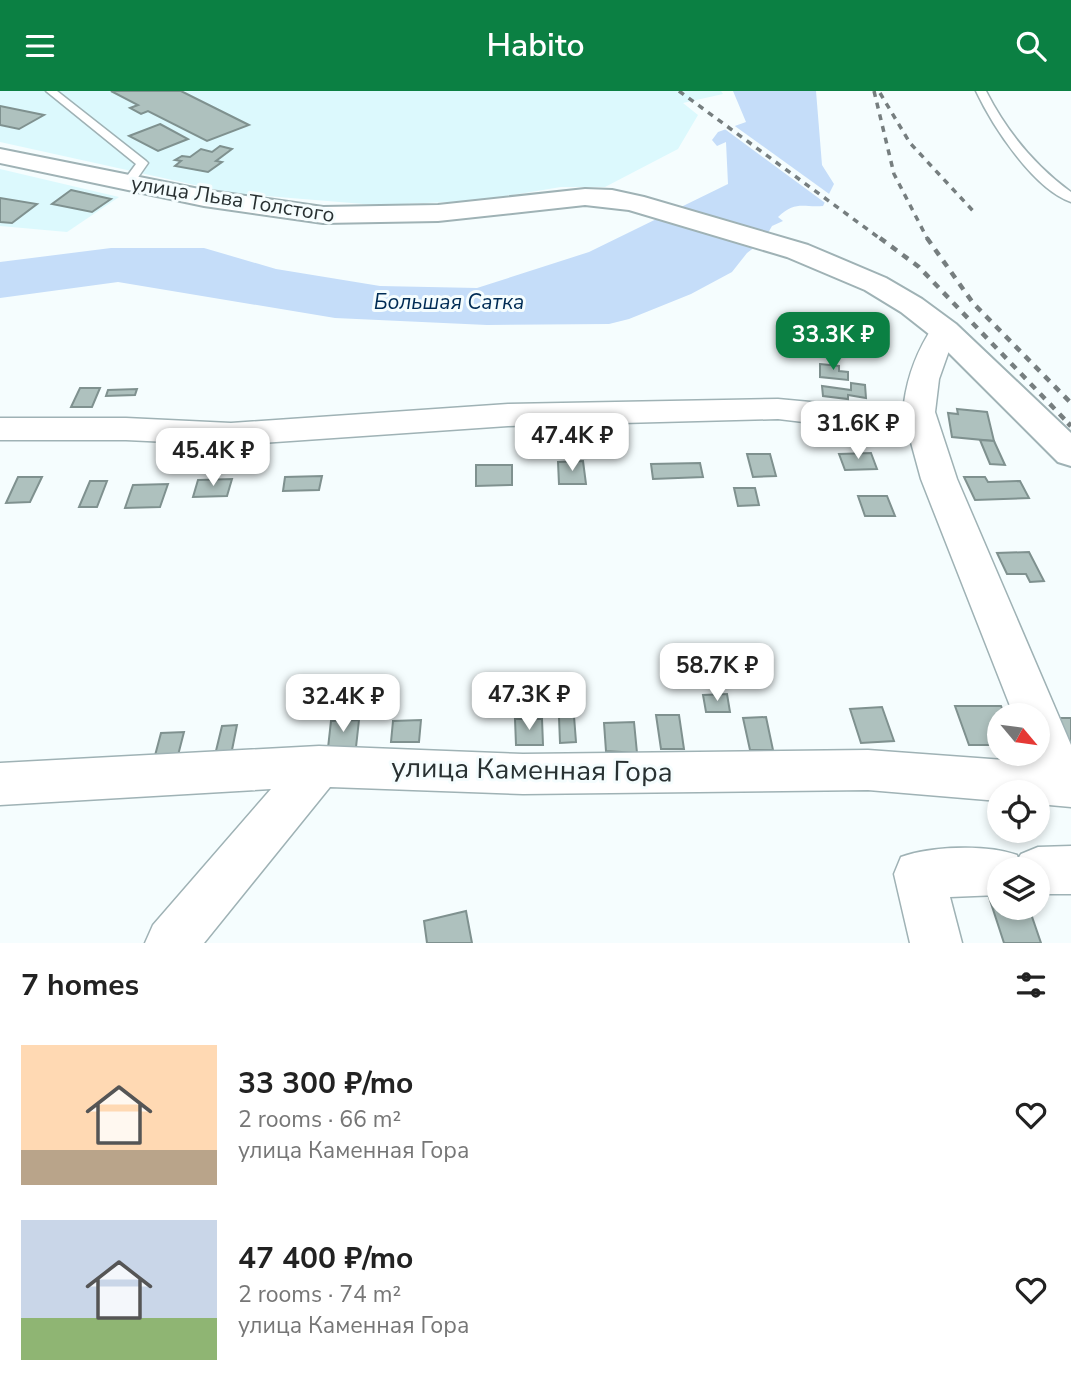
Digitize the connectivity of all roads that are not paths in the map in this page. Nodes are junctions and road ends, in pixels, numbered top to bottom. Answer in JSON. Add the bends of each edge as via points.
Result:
{"nodes":[{"id":1,"x":51,"y":91,"type":"edge"},
{"id":2,"x":981,"y":91,"type":"edge"},
{"id":3,"x":0,"y":156,"type":"edge"},
{"id":4,"x":128,"y":183,"type":"junction"},
{"id":5,"x":1071,"y":198,"type":"edge"},
{"id":6,"x":946,"y":331,"type":"junction"},
{"id":7,"x":919,"y":412,"type":"junction"},
{"id":8,"x":0,"y":429,"type":"edge"},
{"id":9,"x":1071,"y":454,"type":"edge"},
{"id":10,"x":1031,"y":703,"type":"edge"},
{"id":11,"x":1050,"y":747,"type":"edge"},
{"id":12,"x":319,"y":766,"type":"junction"},
{"id":13,"x":0,"y":784,"type":"edge"},
{"id":14,"x":1068,"y":786,"type":"edge"},
{"id":15,"x":1050,"y":870,"type":"edge"},
{"id":16,"x":1071,"y":870,"type":"edge"},
{"id":17,"x":987,"y":872,"type":"edge"},
{"id":18,"x":171,"y":943,"type":"edge"},
{"id":19,"x":936,"y":943,"type":"edge"}],
"edges":[{"from":1,"to":4,"type":"lane","via":[[142,163]]},
{"from":2,"to":5,"type":"lane","via":[[996,121],[1026,161]]},
{"from":3,"to":4,"type":"street","name":"улица Льва Толстого"},
{"from":4,"to":6,"type":"street","name":"улица Льва Толстого","via":[[324,215],[438,213],[612,198],[822,259],[877,284]]},
{"from":6,"to":7,"type":"street","name":"улица Каменная Гора","via":[[923,379]]},
{"from":6,"to":9,"type":"street","name":"улица Льва Толстого"},
{"from":7,"to":8,"type":"street","via":[[854,417],[778,409],[508,415],[231,434]]},
{"from":7,"to":10,"type":"street","name":"улица Каменная Гора","via":[[939,479]]},
{"from":11,"to":14,"type":"street","name":"улица Каменная Гора"},
{"from":12,"to":13,"type":"street","name":"улица Каменная Гора"},
{"from":12,"to":14,"type":"street","name":"улица Каменная Гора","via":[[523,774],[868,769]]},
{"from":12,"to":18,"type":"street"},
{"from":15,"to":16,"type":"street"},
{"from":17,"to":19,"type":"street","via":[[919,874]]}]}
